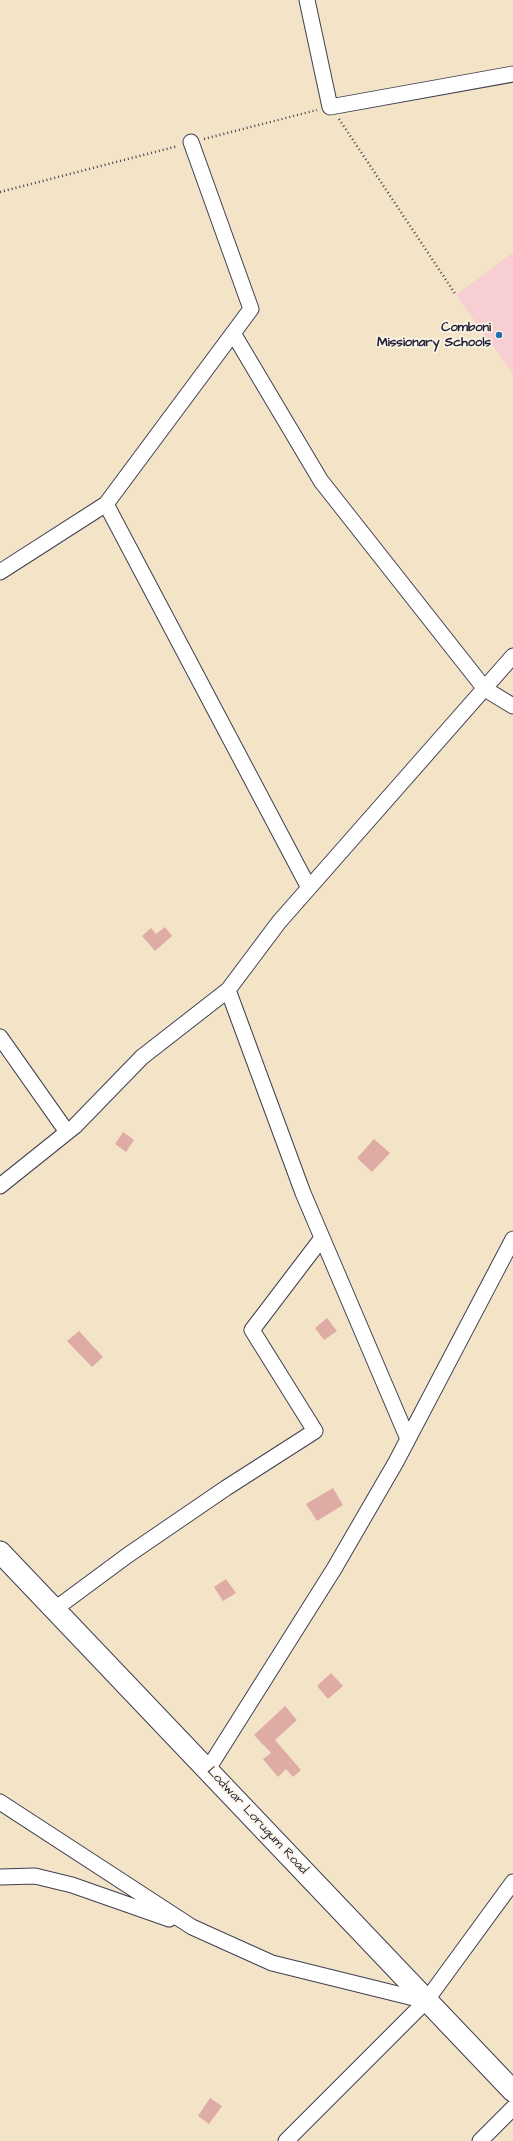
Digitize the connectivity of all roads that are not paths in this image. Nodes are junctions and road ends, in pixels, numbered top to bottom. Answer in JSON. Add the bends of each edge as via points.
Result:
{"nodes":[{"id":1,"x":307,"y":0,"type":"edge"},
{"id":2,"x":513,"y":74,"type":"edge"},
{"id":3,"x":192,"y":142,"type":"road end"},
{"id":4,"x":233,"y":333,"type":"junction"},
{"id":5,"x":106,"y":504,"type":"junction"},
{"id":6,"x":0,"y":572,"type":"edge"},
{"id":7,"x":513,"y":656,"type":"edge"},
{"id":8,"x":485,"y":689,"type":"junction"},
{"id":9,"x":513,"y":706,"type":"edge"},
{"id":10,"x":309,"y":888,"type":"junction"},
{"id":11,"x":228,"y":990,"type":"junction"},
{"id":12,"x":0,"y":1037,"type":"edge"},
{"id":13,"x":67,"y":1132,"type":"junction"},
{"id":14,"x":0,"y":1186,"type":"edge"},
{"id":15,"x":322,"y":1238,"type":"junction"},
{"id":16,"x":513,"y":1239,"type":"edge"},
{"id":17,"x":408,"y":1439,"type":"junction"},
{"id":18,"x":0,"y":1552,"type":"edge"},
{"id":19,"x":55,"y":1610,"type":"junction"},
{"id":20,"x":208,"y":1769,"type":"junction"},
{"id":21,"x":0,"y":1802,"type":"edge"},
{"id":22,"x":0,"y":1877,"type":"edge"},
{"id":23,"x":513,"y":1882,"type":"edge"},
{"id":24,"x":192,"y":1927,"type":"junction"},
{"id":25,"x":426,"y":2001,"type":"junction"},
{"id":26,"x":513,"y":2091,"type":"edge"},
{"id":27,"x":513,"y":2108,"type":"edge"},
{"id":28,"x":286,"y":2141,"type":"edge"},
{"id":29,"x":480,"y":2141,"type":"edge"}],
"edges":[{"from":1,"to":2,"type":"street","via":[[330,107]]},
{"from":3,"to":4,"type":"street","via":[[251,309]]},
{"from":4,"to":5,"type":"street"},
{"from":4,"to":8,"type":"street","via":[[321,481]]},
{"from":5,"to":6,"type":"street"},
{"from":5,"to":10,"type":"street"},
{"from":7,"to":8,"type":"street"},
{"from":8,"to":9,"type":"street"},
{"from":8,"to":10,"type":"street"},
{"from":10,"to":11,"type":"street","via":[[279,922]]},
{"from":11,"to":13,"type":"street","via":[[142,1057]]},
{"from":11,"to":15,"type":"street"},
{"from":12,"to":13,"type":"street"},
{"from":13,"to":14,"type":"street"},
{"from":15,"to":17,"type":"street"},
{"from":15,"to":19,"type":"street","via":[[252,1330],[315,1431],[128,1555]]},
{"from":16,"to":17,"type":"street"},
{"from":17,"to":20,"type":"street","via":[[334,1569]]},
{"from":18,"to":19,"type":"main road","name":"Lodwar Lorugum Road"},
{"from":19,"to":20,"type":"main road","name":"Lodwar Lorugum Road"},
{"from":20,"to":25,"type":"main road","name":"Lodwar Lorugum Road"},
{"from":21,"to":24,"type":"street"},
{"from":22,"to":24,"type":"street","via":[[36,1876],[72,1885]]},
{"from":23,"to":25,"type":"street"},
{"from":24,"to":25,"type":"street","via":[[272,1963]]},
{"from":25,"to":26,"type":"main road","name":"Lodwar Lorugum Road"},
{"from":25,"to":28,"type":"street"},
{"from":27,"to":29,"type":"street"}]}
